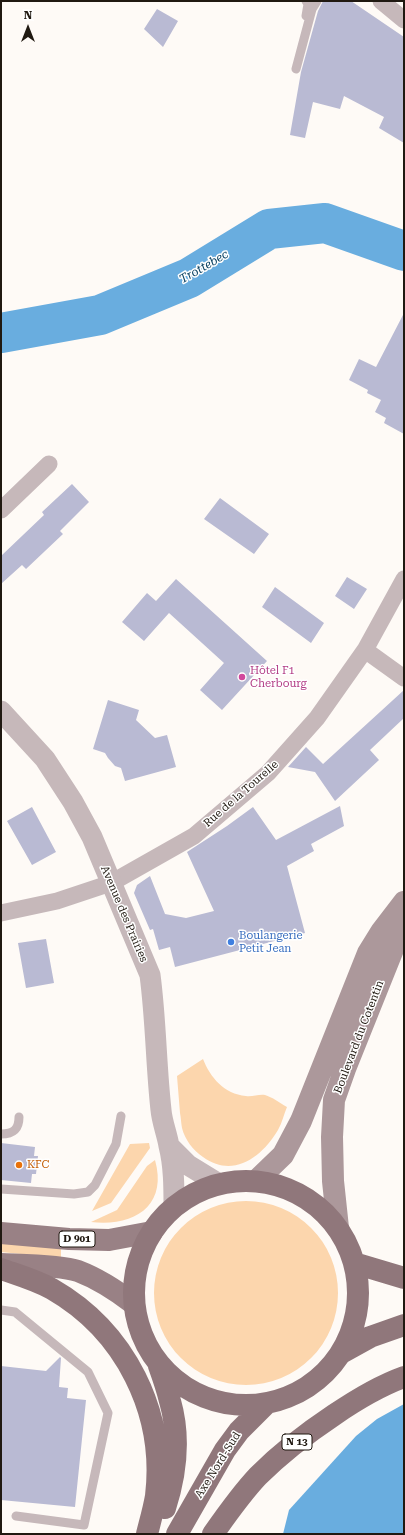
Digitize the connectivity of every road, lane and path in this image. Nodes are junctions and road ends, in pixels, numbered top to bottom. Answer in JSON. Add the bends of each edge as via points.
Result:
{"nodes":[{"id":1,"x":306,"y":1,"type":"edge"},
{"id":2,"x":317,"y":1,"type":"edge"},
{"id":3,"x":383,"y":2,"type":"edge"},
{"id":4,"x":404,"y":20,"type":"edge"},
{"id":5,"x":303,"y":39,"type":"junction"},
{"id":6,"x":296,"y":69,"type":"dead end"},
{"id":7,"x":49,"y":464,"type":"dead end"},
{"id":8,"x":1,"y":510,"type":"edge"},
{"id":9,"x":404,"y":579,"type":"edge"},
{"id":10,"x":365,"y":650,"type":"junction"},
{"id":11,"x":404,"y":678,"type":"edge"},
{"id":12,"x":1,"y":711,"type":"edge"},
{"id":13,"x":111,"y":883,"type":"junction"},
{"id":14,"x":404,"y":902,"type":"edge"},
{"id":15,"x":1,"y":913,"type":"edge"},
{"id":16,"x":404,"y":922,"type":"edge"},
{"id":17,"x":121,"y":1116,"type":"dead end"},
{"id":18,"x":19,"y":1117,"type":"dead end"},
{"id":19,"x":1,"y":1134,"type":"edge"},
{"id":20,"x":170,"y":1147,"type":"junction"},
{"id":21,"x":256,"y":1181,"type":"junction"},
{"id":22,"x":219,"y":1184,"type":"junction"},
{"id":23,"x":1,"y":1189,"type":"edge"},
{"id":24,"x":174,"y":1207,"type":"junction"},
{"id":25,"x":338,"y":1228,"type":"junction"},
{"id":26,"x":1,"y":1232,"type":"edge"},
{"id":27,"x":152,"y":1232,"type":"junction"},
{"id":28,"x":354,"y":1262,"type":"junction"},
{"id":29,"x":1,"y":1264,"type":"edge"},
{"id":30,"x":1,"y":1269,"type":"edge"},
{"id":31,"x":404,"y":1278,"type":"edge"},
{"id":32,"x":134,"y":1304,"type":"junction"},
{"id":33,"x":1,"y":1310,"type":"edge"},
{"id":34,"x":404,"y":1326,"type":"edge"},
{"id":35,"x":341,"y":1353,"type":"junction"},
{"id":36,"x":158,"y":1363,"type":"junction"},
{"id":37,"x":404,"y":1377,"type":"edge"},
{"id":38,"x":267,"y":1403,"type":"junction"},
{"id":39,"x":16,"y":1516,"type":"dead end"},
{"id":40,"x":146,"y":1534,"type":"edge"},
{"id":41,"x":157,"y":1534,"type":"edge"},
{"id":42,"x":177,"y":1534,"type":"edge"},
{"id":43,"x":213,"y":1534,"type":"edge"}],
"edges":[{"from":1,"to":5,"type":"lane","via":[[308,4]]},
{"from":2,"to":5,"type":"lane"},
{"from":3,"to":4,"type":"street"},
{"from":5,"to":6,"type":"lane"},
{"from":7,"to":8,"type":"street"},
{"from":9,"to":10,"type":"street","name":"Rue de la Tourelle"},
{"from":10,"to":11,"type":"street"},
{"from":10,"to":13,"type":"street","name":"Rue de la Tourelle","via":[[317,718],[268,773],[194,836]]},
{"from":12,"to":13,"type":"street","name":"Avenue des Prairies","via":[[45,759],[73,802],[92,837]]},
{"from":13,"to":15,"type":"street","name":"Rue de la Tourelle","via":[[57,902]]},
{"from":13,"to":20,"type":"street","name":"Avenue des Prairies","via":[[150,975],[157,1077]]},
{"from":14,"to":21,"type":"main road","name":"Boulevard du Cotentin","via":[[368,953],[301,1121],[283,1155]]},
{"from":16,"to":25,"type":"main road","name":"Boulevard du Cotentin","via":[[334,1100],[332,1181]]},
{"from":17,"to":23,"type":"lane","via":[[116,1144],[95,1185],[88,1192],[74,1194]]},
{"from":18,"to":19,"type":"lane","via":[[17,1129],[13,1133]]},
{"from":20,"to":22,"type":"street","via":[[188,1164]]},
{"from":20,"to":24,"type":"street","name":"Avenue des Prairies"},
{"from":21,"to":22,"type":"highway"},
{"from":21,"to":25,"type":"highway","via":[[288,1189],[316,1205]]},
{"from":22,"to":24,"type":"highway","via":[[195,1193]]},
{"from":24,"to":27,"type":"highway"},
{"from":25,"to":28,"type":"highway"},
{"from":26,"to":27,"type":"main road","number":"D 901","via":[[109,1240]]},
{"from":27,"to":32,"type":"highway","via":[[141,1254],[135,1279]]},
{"from":28,"to":31,"type":"highway"},
{"from":28,"to":35,"type":"highway","via":[[358,1294],[354,1324]]},
{"from":29,"to":32,"type":"main road","via":[[77,1271],[111,1286]]},
{"from":30,"to":40,"type":"highway","via":[[52,1289],[89,1317],[113,1340],[138,1380],[153,1424],[157,1459],[156,1496]]},
{"from":32,"to":36,"type":"highway","via":[[142,1335]]},
{"from":33,"to":39,"type":"lane","via":[[15,1312],[88,1372],[108,1413],[84,1525]]},
{"from":34,"to":35,"type":"highway","via":[[370,1337]]},
{"from":35,"to":38,"type":"highway","via":[[321,1376],[296,1393]]},
{"from":36,"to":38,"type":"highway","via":[[180,1384],[207,1398],[237,1404]]},
{"from":36,"to":41,"type":"highway","via":[[171,1402],[175,1464],[169,1496]]},
{"from":37,"to":43,"type":"highway","number":"N 13","via":[[354,1401],[288,1449],[258,1477],[230,1509]]},
{"from":38,"to":42,"type":"highway","name":"Axe Nord-Sud","via":[[238,1431]]}]}
